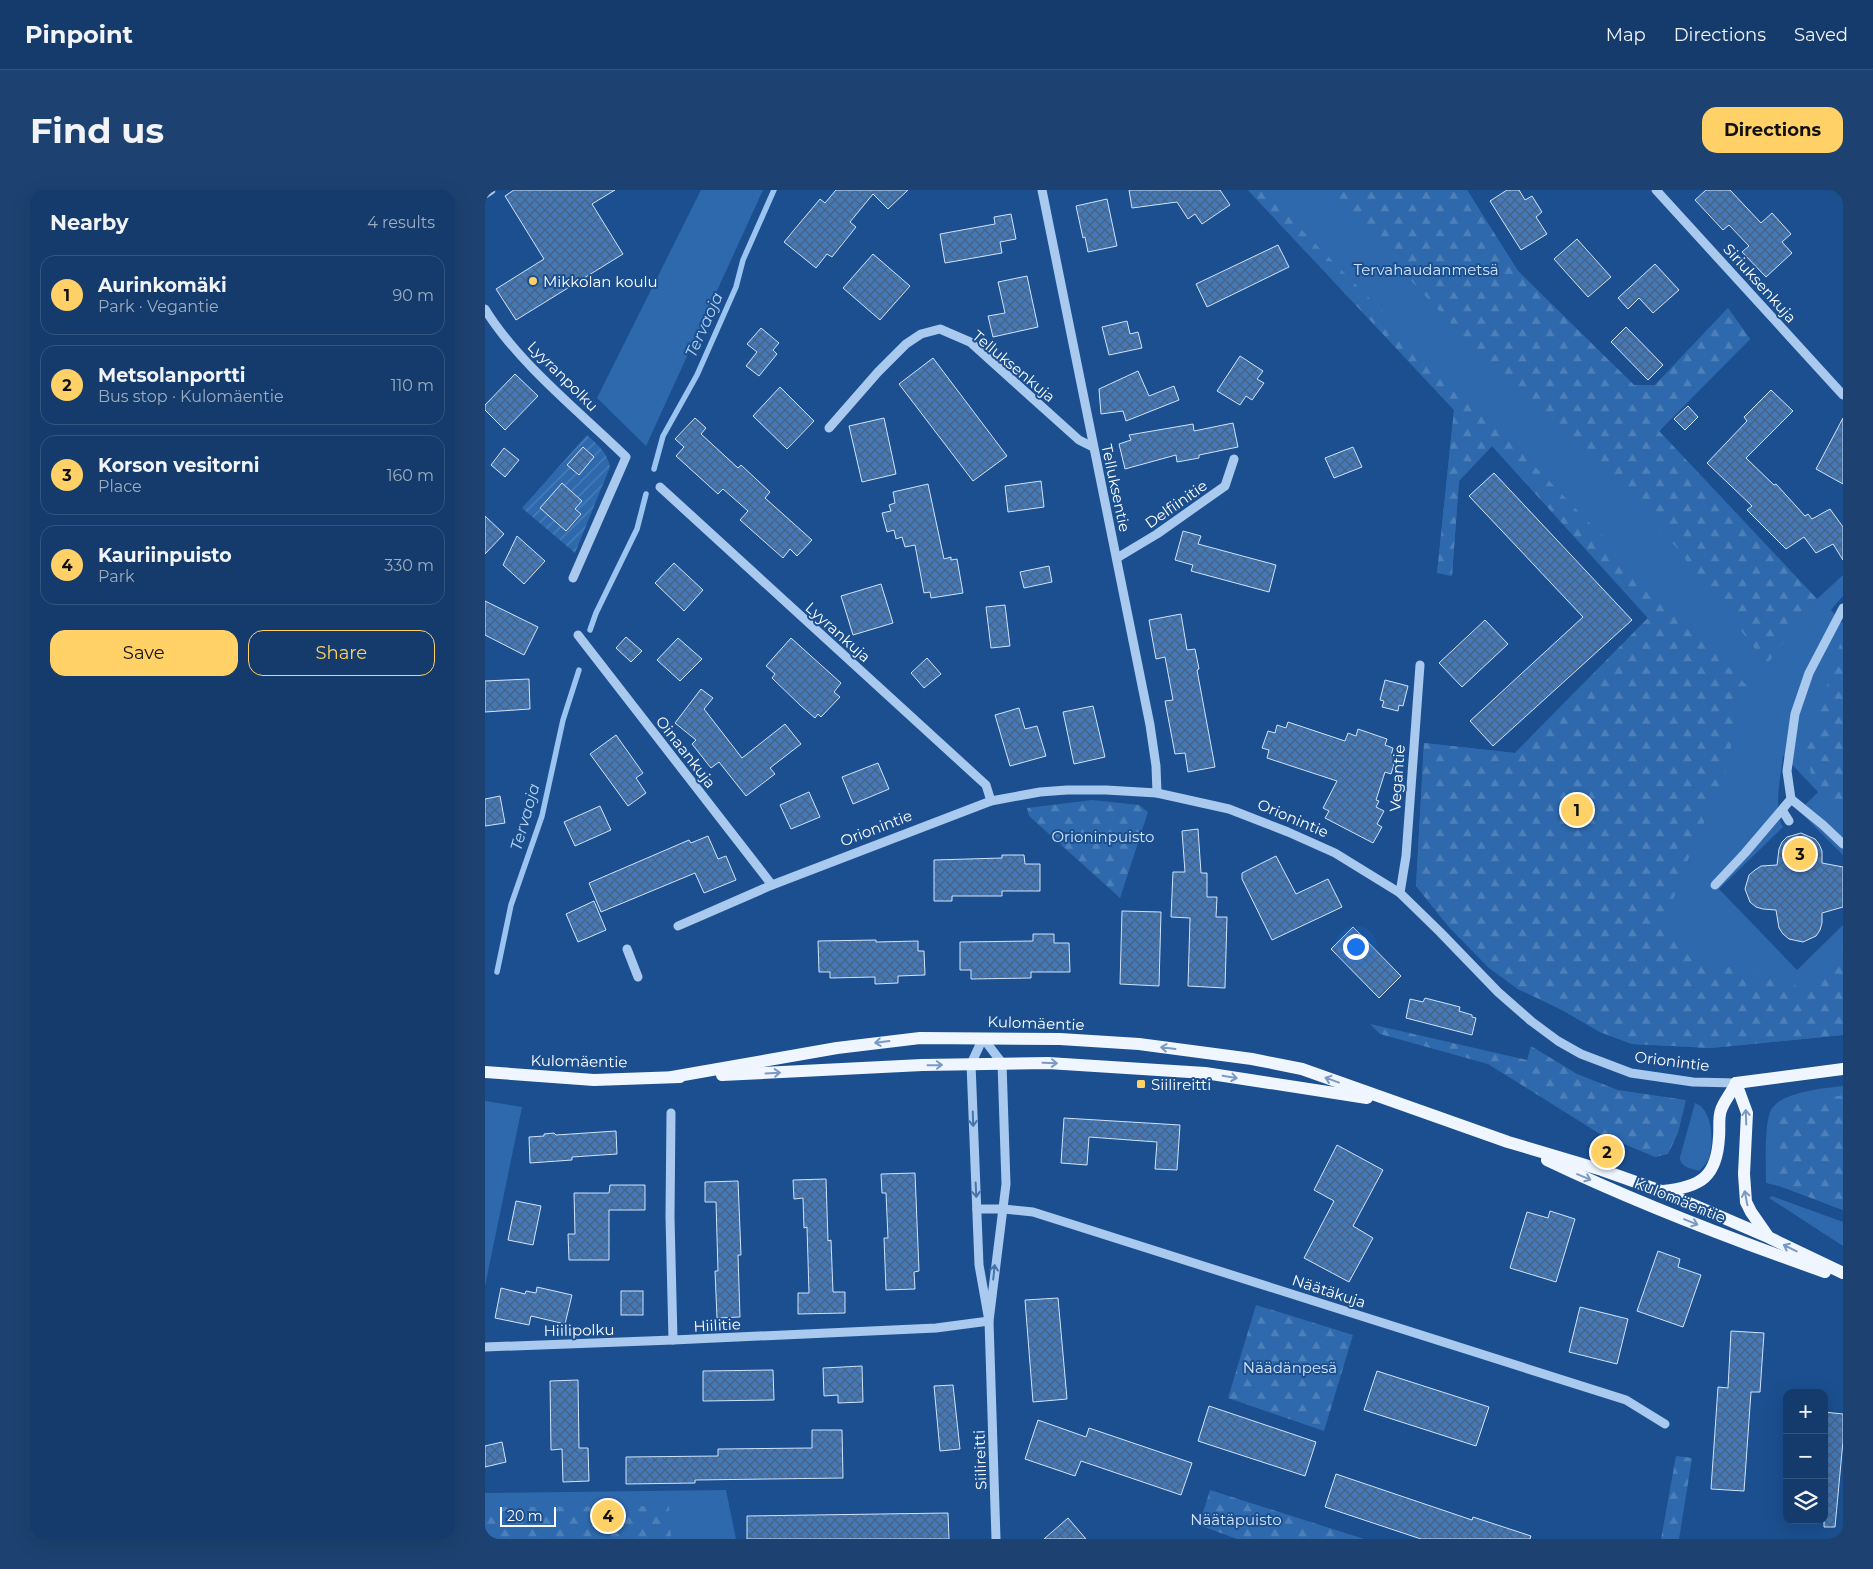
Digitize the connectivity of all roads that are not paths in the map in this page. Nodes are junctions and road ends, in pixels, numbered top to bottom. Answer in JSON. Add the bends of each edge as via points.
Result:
{"nodes":[{"id":1,"x":491,"y":190,"type":"edge"},
{"id":2,"x":1042,"y":190,"type":"edge"},
{"id":3,"x":1659,"y":191,"type":"edge"},
{"id":4,"x":485,"y":194,"type":"edge"},
{"id":5,"x":485,"y":309,"type":"edge"},
{"id":6,"x":1843,"y":395,"type":"edge"},
{"id":7,"x":829,"y":428,"type":"dead end"},
{"id":8,"x":1093,"y":447,"type":"junction"},
{"id":9,"x":1235,"y":459,"type":"dead end"},
{"id":10,"x":660,"y":487,"type":"dead end"},
{"id":11,"x":1117,"y":558,"type":"junction"},
{"id":12,"x":573,"y":578,"type":"dead end"},
{"id":13,"x":1843,"y":608,"type":"edge"},
{"id":14,"x":578,"y":635,"type":"dead end"},
{"id":15,"x":1420,"y":665,"type":"dead end"},
{"id":16,"x":1157,"y":793,"type":"junction"},
{"id":17,"x":1791,"y":799,"type":"junction"},
{"id":18,"x":991,"y":801,"type":"junction"},
{"id":19,"x":1782,"y":810,"type":"junction"},
{"id":20,"x":1789,"y":821,"type":"dead end"},
{"id":21,"x":1843,"y":844,"type":"edge"},
{"id":22,"x":772,"y":885,"type":"junction"},
{"id":23,"x":1715,"y":885,"type":"dead end"},
{"id":24,"x":1400,"y":893,"type":"junction"},
{"id":25,"x":678,"y":926,"type":"dead end"},
{"id":26,"x":627,"y":949,"type":"dead end"},
{"id":27,"x":638,"y":977,"type":"dead end"},
{"id":28,"x":983,"y":1038,"type":"junction"},
{"id":29,"x":1001,"y":1063,"type":"junction"},
{"id":30,"x":971,"y":1064,"type":"junction"},
{"id":31,"x":1843,"y":1069,"type":"edge"},
{"id":32,"x":485,"y":1072,"type":"edge"},
{"id":33,"x":672,"y":1077,"type":"junction"},
{"id":34,"x":1737,"y":1084,"type":"junction"},
{"id":35,"x":1395,"y":1102,"type":"junction"},
{"id":36,"x":671,"y":1113,"type":"dead end"},
{"id":37,"x":1508,"y":1142,"type":"junction"},
{"id":38,"x":1661,"y":1191,"type":"junction"},
{"id":39,"x":977,"y":1209,"type":"junction"},
{"id":40,"x":1004,"y":1209,"type":"junction"},
{"id":41,"x":1768,"y":1237,"type":"junction"},
{"id":42,"x":1843,"y":1273,"type":"edge"},
{"id":43,"x":1843,"y":1279,"type":"edge"},
{"id":44,"x":989,"y":1321,"type":"junction"},
{"id":45,"x":673,"y":1340,"type":"junction"},
{"id":46,"x":485,"y":1347,"type":"edge"},
{"id":47,"x":1665,"y":1424,"type":"dead end"},
{"id":48,"x":996,"y":1539,"type":"edge"}],
"edges":[{"from":1,"to":4,"type":"street"},
{"from":2,"to":8,"type":"street","name":"Telluksentie"},
{"from":3,"to":6,"type":"street","name":"Siriuksenkuja"},
{"from":5,"to":12,"type":"street","name":"Lyyranpolku","via":[[531,366],[627,457]]},
{"from":7,"to":8,"type":"street","name":"Telluksenkuja","via":[[906,344],[921,334],[940,329],[970,342],[1079,440]]},
{"from":8,"to":11,"type":"street","name":"Telluksentie"},
{"from":9,"to":11,"type":"street","name":"Delfiinitie","via":[[1225,486]]},
{"from":10,"to":18,"type":"street","name":"Lyyrankuja","via":[[985,785]]},
{"from":11,"to":16,"type":"street","name":"Telluksentie","via":[[1151,726]]},
{"from":13,"to":17,"type":"street","via":[[1809,672],[1795,714],[1787,771]]},
{"from":14,"to":22,"type":"street","name":"Oinaankuja"},
{"from":15,"to":24,"type":"street","name":"Vegantie","via":[[1406,856]]},
{"from":16,"to":18,"type":"street","name":"Orionintie","via":[[1067,790]]},
{"from":16,"to":24,"type":"street","name":"Orionintie","via":[[1229,809],[1288,832],[1335,853]]},
{"from":17,"to":19,"type":"street"},
{"from":17,"to":21,"type":"street"},
{"from":18,"to":22,"type":"street","name":"Orionintie"},
{"from":19,"to":20,"type":"street"},
{"from":19,"to":23,"type":"street"},
{"from":22,"to":25,"type":"street","name":"Orionintie"},
{"from":24,"to":34,"type":"street","name":"Orionintie","via":[[1498,992],[1558,1041],[1581,1054],[1631,1073],[1693,1082]]},
{"from":26,"to":27,"type":"street"},
{"from":28,"to":29,"type":"street"},
{"from":28,"to":30,"type":"street","name":"Siilireitti"},
{"from":28,"to":33,"type":"main road","name":"Kulomäentie","one_way":true,"via":[[920,1038],[855,1046]]},
{"from":35,"to":28,"type":"main road","name":"Kulomäentie","one_way":true,"via":[[1302,1069],[1252,1059],[1139,1044]]},
{"from":29,"to":30,"type":"main road","name":"Kulomäentie"},
{"from":29,"to":35,"type":"main road","name":"Kulomäentie","one_way":true,"via":[[1048,1062],[1205,1073]]},
{"from":29,"to":40,"type":"street","name":"Siilireitti","via":[[1006,1184]]},
{"from":33,"to":30,"type":"main road","name":"Kulomäentie","one_way":true},
{"from":30,"to":39,"type":"street","name":"Siilireitti","one_way":true},
{"from":31,"to":34,"type":"main road","name":"Orionintie"},
{"from":32,"to":33,"type":"main road","name":"Kulomäentie","via":[[594,1080]]},
{"from":34,"to":38,"type":"main road","via":[[1720,1111],[1719,1145],[1713,1167],[1702,1181],[1684,1189]]},
{"from":41,"to":34,"type":"main road","one_way":true,"via":[[1746,1202],[1747,1113]]},
{"from":35,"to":37,"type":"main road","name":"Kulomäentie"},
{"from":36,"to":45,"type":"street","name":"Hiilitie"},
{"from":37,"to":38,"type":"main road","name":"Kulomäentie"},
{"from":37,"to":43,"type":"main road","name":"Kulomäentie","one_way":true,"via":[[1645,1203],[1763,1251]]},
{"from":38,"to":41,"type":"main road","name":"Kulomäentie"},
{"from":39,"to":40,"type":"street","name":"Näätäkuja"},
{"from":39,"to":44,"type":"street","name":"Siilireitti","via":[[979,1265]]},
{"from":44,"to":40,"type":"street","name":"Siilireitti","one_way":true},
{"from":40,"to":47,"type":"street","name":"Näätäkuja","via":[[1033,1212],[1526,1367],[1626,1400]]},
{"from":42,"to":41,"type":"main road","name":"Kulomäentie","one_way":true},
{"from":44,"to":45,"type":"street","name":"Hiilitie","via":[[935,1328]]},
{"from":44,"to":48,"type":"street","name":"Siilireitti"},
{"from":45,"to":46,"type":"street","name":"Hiilipolku"}]}
